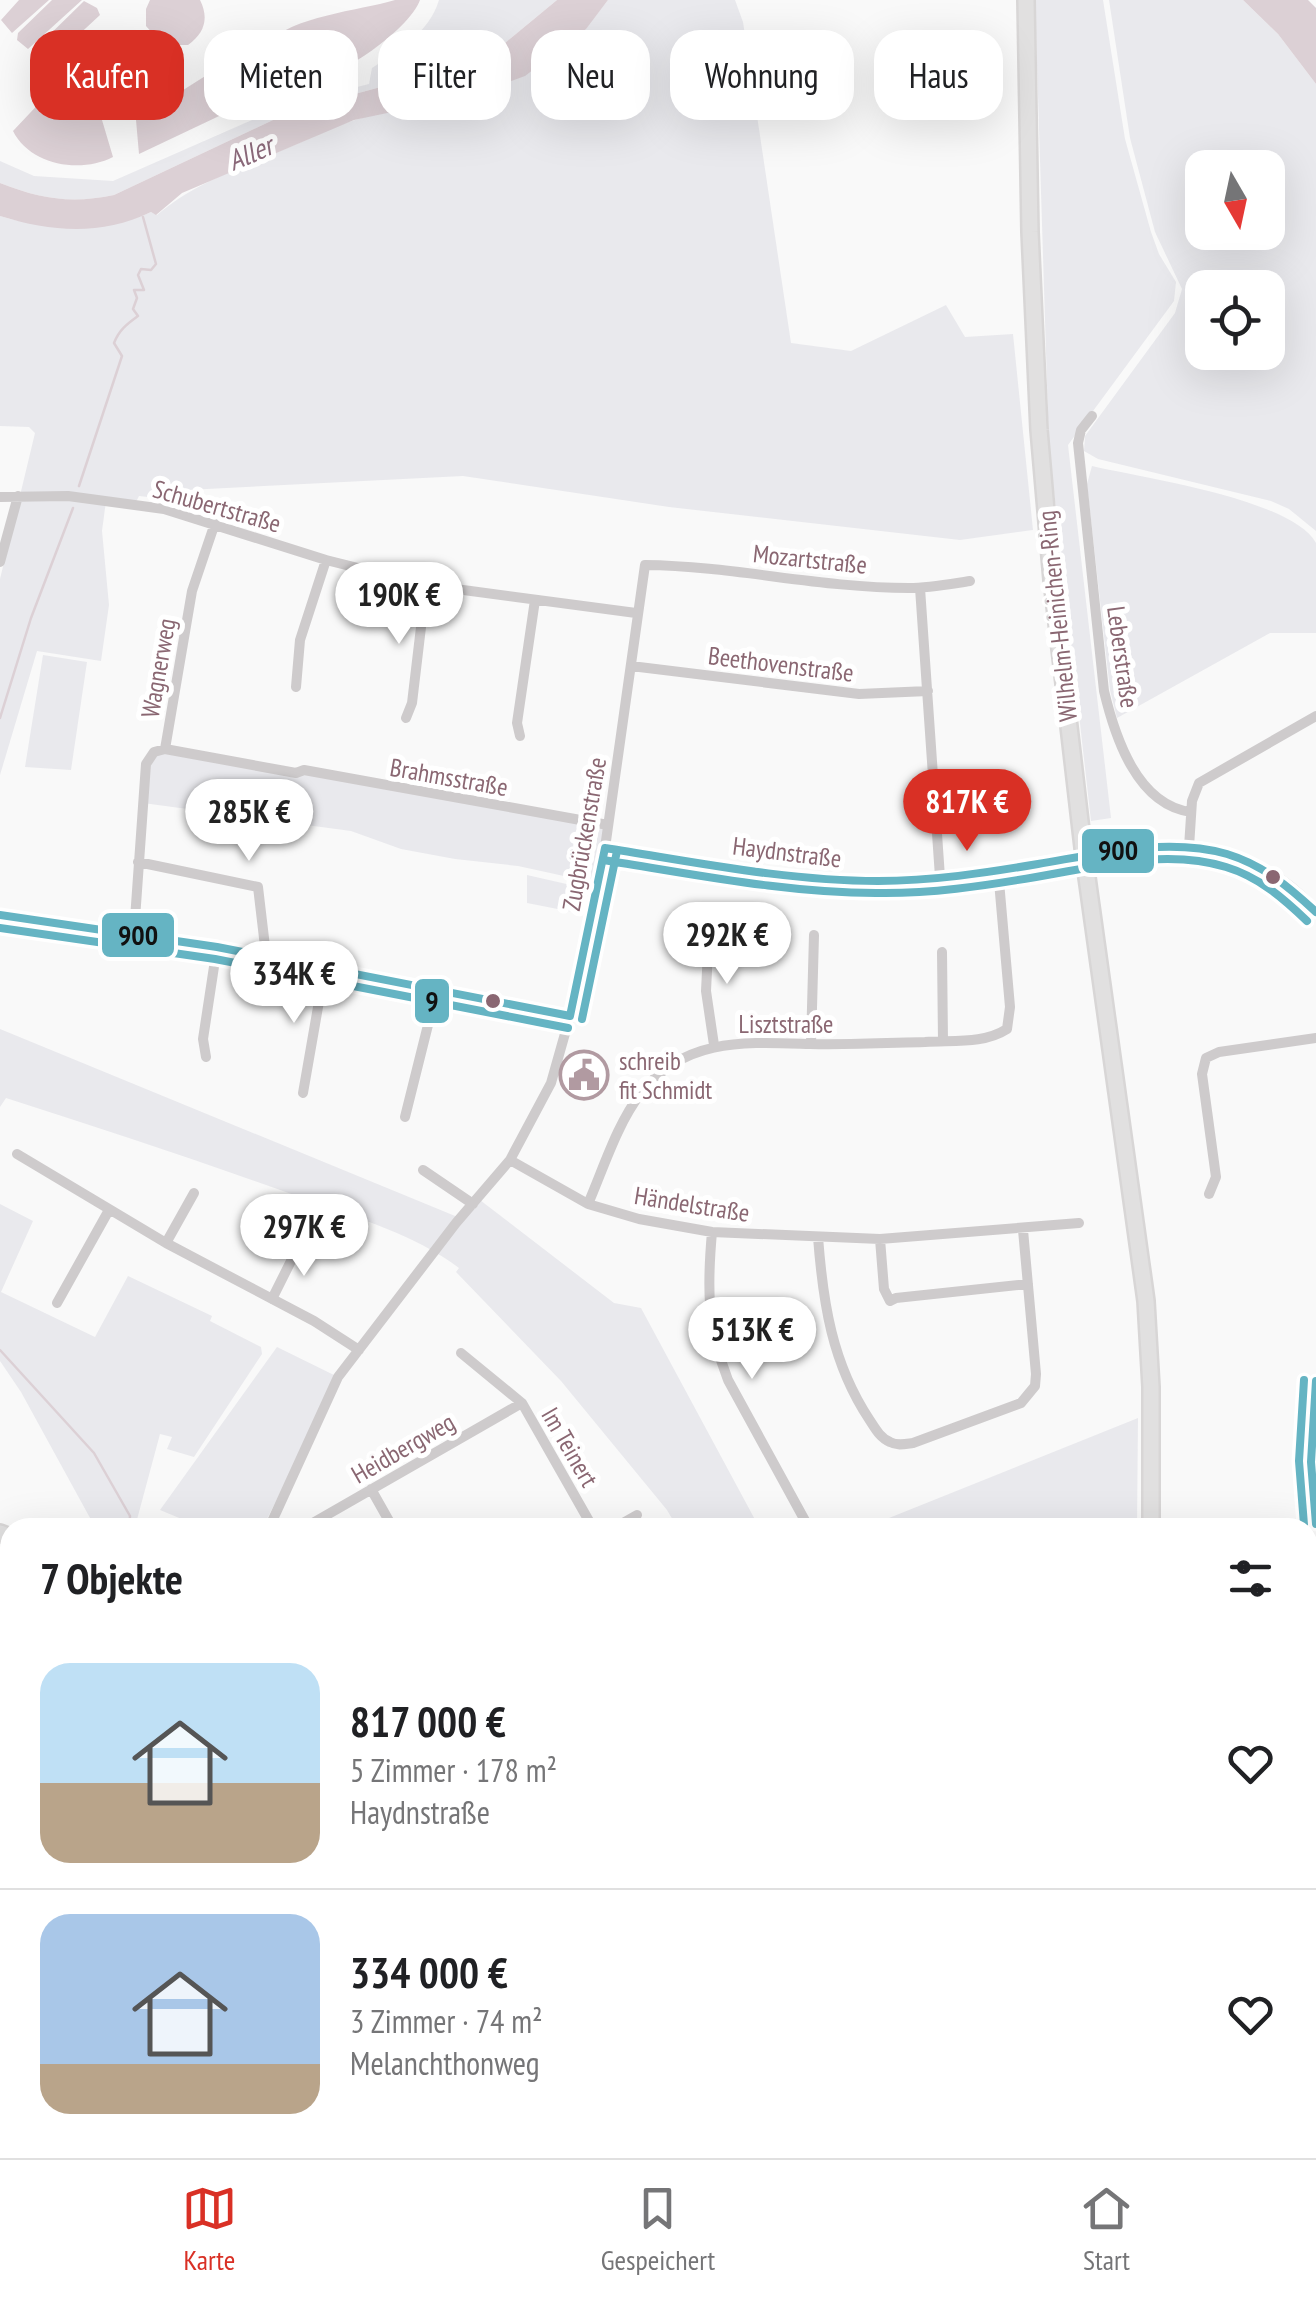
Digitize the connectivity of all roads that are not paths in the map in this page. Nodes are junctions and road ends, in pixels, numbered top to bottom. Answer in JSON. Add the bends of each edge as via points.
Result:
{"nodes":[{"id":1,"x":1026,"y":0,"type":"edge"},
{"id":2,"x":1092,"y":416,"type":"dead end"},
{"id":3,"x":19,"y":496,"type":"junction"},
{"id":4,"x":0,"y":497,"type":"edge"},
{"id":5,"x":215,"y":523,"type":"junction"},
{"id":6,"x":326,"y":560,"type":"junction"},
{"id":7,"x":0,"y":562,"type":"edge"},
{"id":8,"x":645,"y":565,"type":"joint"},
{"id":9,"x":970,"y":581,"type":"dead end"},
{"id":10,"x":426,"y":585,"type":"junction"},
{"id":11,"x":920,"y":588,"type":"junction"},
{"id":12,"x":536,"y":600,"type":"junction"},
{"id":13,"x":636,"y":612,"type":"junction"},
{"id":14,"x":631,"y":666,"type":"junction"},
{"id":15,"x":296,"y":687,"type":"dead end"},
{"id":16,"x":928,"y":692,"type":"junction"},
{"id":17,"x":1316,"y":716,"type":"edge"},
{"id":18,"x":406,"y":718,"type":"dead end"},
{"id":19,"x":520,"y":736,"type":"dead end"},
{"id":20,"x":165,"y":749,"type":"junction"},
{"id":21,"x":1191,"y":812,"type":"junction"},
{"id":22,"x":608,"y":825,"type":"junction"},
{"id":23,"x":1189,"y":846,"type":"junction"},
{"id":24,"x":604,"y":848,"type":"junction"},
{"id":25,"x":1084,"y":856,"type":"junction"},
{"id":26,"x":138,"y":862,"type":"junction"},
{"id":27,"x":998,"y":870,"type":"junction"},
{"id":28,"x":940,"y":877,"type":"junction"},
{"id":29,"x":1316,"y":912,"type":"edge"},
{"id":30,"x":0,"y":915,"type":"edge"},
{"id":31,"x":709,"y":931,"type":"dead end"},
{"id":32,"x":134,"y":933,"type":"junction"},
{"id":33,"x":814,"y":935,"type":"dead end"},
{"id":34,"x":218,"y":947,"type":"junction"},
{"id":35,"x":942,"y":952,"type":"dead end"},
{"id":36,"x":266,"y":956,"type":"junction"},
{"id":37,"x":325,"y":966,"type":"junction"},
{"id":38,"x":437,"y":989,"type":"junction"},
{"id":39,"x":570,"y":1016,"type":"junction"},
{"id":40,"x":1316,"y":1038,"type":"edge"},
{"id":41,"x":943,"y":1041,"type":"junction"},
{"id":42,"x":811,"y":1044,"type":"junction"},
{"id":43,"x":714,"y":1045,"type":"junction"},
{"id":44,"x":206,"y":1057,"type":"dead end"},
{"id":45,"x":303,"y":1093,"type":"dead end"},
{"id":46,"x":405,"y":1117,"type":"dead end"},
{"id":47,"x":17,"y":1154,"type":"dead end"},
{"id":48,"x":510,"y":1160,"type":"junction"},
{"id":49,"x":423,"y":1170,"type":"dead end"},
{"id":50,"x":194,"y":1193,"type":"dead end"},
{"id":51,"x":1209,"y":1194,"type":"dead end"},
{"id":52,"x":473,"y":1204,"type":"junction"},
{"id":53,"x":588,"y":1204,"type":"junction"},
{"id":54,"x":109,"y":1210,"type":"junction"},
{"id":55,"x":1079,"y":1223,"type":"dead end"},
{"id":56,"x":1023,"y":1230,"type":"junction"},
{"id":57,"x":712,"y":1232,"type":"junction"},
{"id":58,"x":818,"y":1238,"type":"junction"},
{"id":59,"x":880,"y":1238,"type":"junction"},
{"id":60,"x":301,"y":1241,"type":"dead end"},
{"id":61,"x":166,"y":1243,"type":"junction"},
{"id":62,"x":1028,"y":1284,"type":"junction"},
{"id":63,"x":272,"y":1299,"type":"junction"},
{"id":64,"x":57,"y":1303,"type":"dead end"},
{"id":65,"x":358,"y":1350,"type":"junction"},
{"id":66,"x":461,"y":1354,"type":"dead end"},
{"id":67,"x":1316,"y":1380,"type":"edge"},
{"id":68,"x":522,"y":1403,"type":"junction"},
{"id":69,"x":371,"y":1489,"type":"junction"},
{"id":70,"x":638,"y":1516,"type":"dead end"},
{"id":71,"x":274,"y":1518,"type":"edge"},
{"id":72,"x":321,"y":1518,"type":"edge"},
{"id":73,"x":387,"y":1518,"type":"edge"},
{"id":74,"x":587,"y":1518,"type":"edge"},
{"id":75,"x":634,"y":1518,"type":"edge"},
{"id":76,"x":803,"y":1518,"type":"edge"},
{"id":77,"x":1151,"y":1518,"type":"edge"},
{"id":78,"x":1316,"y":1518,"type":"edge"}],
"edges":[{"from":1,"to":25,"type":"main road","name":"Wilhelm-Heinichen-Ring","via":[[1039,430]]},
{"from":2,"to":21,"type":"street","name":"Leberstraße","via":[[1078,443],[1111,722],[1148,790],[1169,807]]},
{"from":3,"to":4,"type":"street","name":"Schubertstraße"},
{"from":3,"to":5,"type":"street","name":"Schubertstraße","via":[[135,504]]},
{"from":3,"to":7,"type":"street"},
{"from":5,"to":6,"type":"street","name":"Schubertstraße"},
{"from":5,"to":20,"type":"street","name":"Wagnerweg","via":[[192,590]]},
{"from":6,"to":10,"type":"street","name":"Schubertstraße"},
{"from":6,"to":15,"type":"street","via":[[300,640]]},
{"from":8,"to":11,"type":"street","name":"Mozartstraße"},
{"from":8,"to":13,"type":"street","name":"Zugbrückenstraße"},
{"from":9,"to":11,"type":"street","name":"Mozartstraße"},
{"from":10,"to":12,"type":"street","name":"Schubertstraße"},
{"from":10,"to":18,"type":"street"},
{"from":11,"to":16,"type":"street"},
{"from":12,"to":13,"type":"street","name":"Schubertstraße"},
{"from":12,"to":19,"type":"street"},
{"from":13,"to":14,"type":"street","name":"Zugbrückenstraße"},
{"from":14,"to":16,"type":"street","name":"Beethovenstraße","via":[[859,694]]},
{"from":14,"to":22,"type":"street","name":"Zugbrückenstraße"},
{"from":16,"to":28,"type":"street"},
{"from":17,"to":21,"type":"street","via":[[1199,783]]},
{"from":20,"to":22,"type":"street","name":"Brahmsstraße"},
{"from":20,"to":26,"type":"street","name":"Wagnerweg","via":[[146,764]]},
{"from":21,"to":23,"type":"street"},
{"from":22,"to":24,"type":"street","name":"Zugbrückenstraße"},
{"from":23,"to":25,"type":"street"},
{"from":23,"to":29,"type":"street","via":[[1274,875]]},
{"from":24,"to":28,"type":"street","name":"Haydnstraße","via":[[816,878]]},
{"from":24,"to":39,"type":"street","name":"Zugbrückenstraße"},
{"from":25,"to":27,"type":"street","name":"Haydnstraße"},
{"from":25,"to":77,"type":"main road","name":"Wilhelm-Heinichen-Ring","via":[[1146,1301]]},
{"from":26,"to":32,"type":"street","name":"Wagnerweg"},
{"from":26,"to":36,"type":"street","via":[[258,887]]},
{"from":27,"to":28,"type":"street","name":"Haydnstraße"},
{"from":27,"to":41,"type":"street","name":"Lisztstraße","via":[[1007,1029],[980,1040]]},
{"from":30,"to":32,"type":"street"},
{"from":31,"to":43,"type":"street","via":[[706,991]]},
{"from":32,"to":34,"type":"street"},
{"from":33,"to":42,"type":"street"},
{"from":34,"to":36,"type":"street"},
{"from":34,"to":44,"type":"street","via":[[203,1038]]},
{"from":35,"to":41,"type":"street"},
{"from":36,"to":37,"type":"street"},
{"from":37,"to":38,"type":"street"},
{"from":37,"to":45,"type":"street"},
{"from":38,"to":39,"type":"street"},
{"from":38,"to":46,"type":"street"},
{"from":39,"to":48,"type":"street","name":"Zugbrückenstraße","via":[[552,1083]]},
{"from":40,"to":51,"type":"street","via":[[1206,1058],[1202,1074],[1216,1177]]},
{"from":41,"to":42,"type":"street","name":"Lisztstraße"},
{"from":42,"to":43,"type":"street","name":"Lisztstraße"},
{"from":43,"to":53,"type":"street","name":"Lisztstraße","via":[[682,1058],[642,1092]]},
{"from":47,"to":54,"type":"street"},
{"from":48,"to":52,"type":"street","name":"Zugbrückenstraße"},
{"from":48,"to":53,"type":"street","name":"Händelstraße"},
{"from":49,"to":52,"type":"street"},
{"from":50,"to":61,"type":"street"},
{"from":52,"to":65,"type":"street","name":"Zugbrückenstraße"},
{"from":53,"to":57,"type":"street","name":"Händelstraße"},
{"from":54,"to":61,"type":"street"},
{"from":54,"to":64,"type":"street"},
{"from":55,"to":56,"type":"street","name":"Händelstraße"},
{"from":56,"to":59,"type":"street","name":"Händelstraße"},
{"from":56,"to":62,"type":"street"},
{"from":57,"to":58,"type":"street","name":"Händelstraße"},
{"from":57,"to":76,"type":"street","via":[[708,1311],[719,1357]]},
{"from":58,"to":59,"type":"street","name":"Händelstraße"},
{"from":58,"to":62,"type":"street","via":[[824,1304],[848,1384],[880,1436],[896,1445],[1030,1395],[1036,1374]]},
{"from":59,"to":62,"type":"street","via":[[890,1301]]},
{"from":60,"to":63,"type":"street"},
{"from":61,"to":63,"type":"street"},
{"from":63,"to":65,"type":"street"},
{"from":65,"to":71,"type":"street","name":"Zugbrückenstraße","via":[[338,1378]]},
{"from":66,"to":68,"type":"street","name":"Im Teinert"},
{"from":67,"to":78,"type":"street"},
{"from":68,"to":69,"type":"street","name":"Heidbergweg"},
{"from":68,"to":74,"type":"street","name":"Im Teinert"},
{"from":69,"to":72,"type":"street","name":"Heidbergweg"},
{"from":69,"to":73,"type":"street"},
{"from":70,"to":75,"type":"street"}]}
